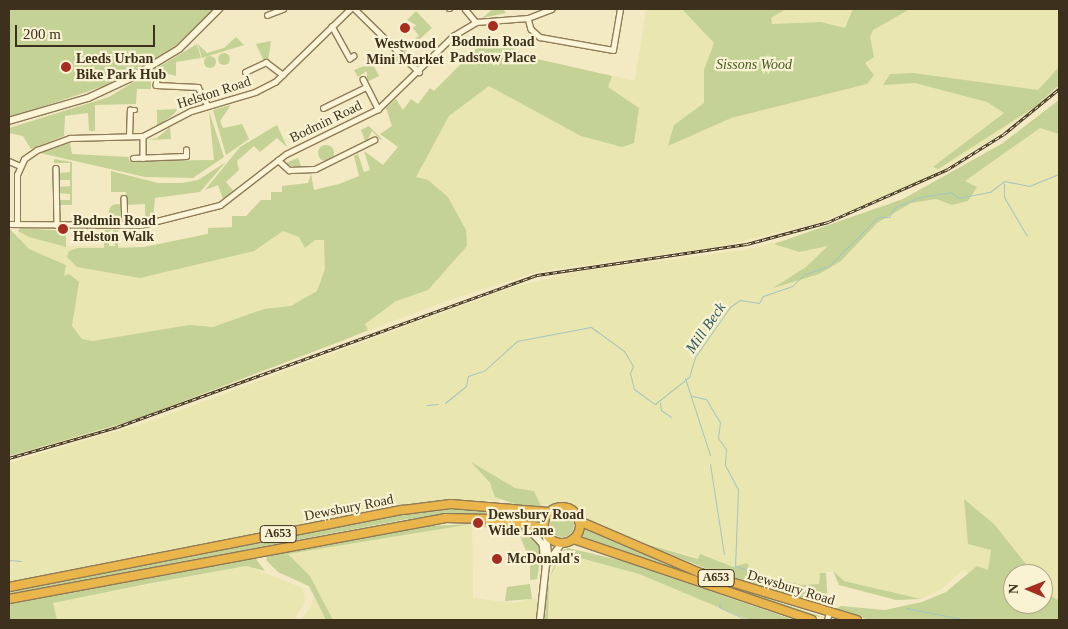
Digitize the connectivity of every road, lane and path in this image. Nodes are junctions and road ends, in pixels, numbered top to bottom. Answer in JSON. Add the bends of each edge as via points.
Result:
{"nodes":[{"id":1,"x":219,"y":9,"type":"edge"},
{"id":2,"x":283,"y":9,"type":"edge"},
{"id":3,"x":350,"y":9,"type":"edge"},
{"id":4,"x":355,"y":9,"type":"edge"},
{"id":5,"x":465,"y":9,"type":"edge"},
{"id":6,"x":536,"y":9,"type":"edge"},
{"id":7,"x":550,"y":9,"type":"edge"},
{"id":8,"x":620,"y":9,"type":"edge"},
{"id":9,"x":540,"y":14,"type":"junction"},
{"id":10,"x":267,"y":15,"type":"dead end"},
{"id":11,"x":528,"y":18,"type":"junction"},
{"id":12,"x":476,"y":22,"type":"junction"},
{"id":13,"x":332,"y":26,"type":"junction"},
{"id":14,"x":354,"y":56,"type":"dead end"},
{"id":15,"x":245,"y":72,"type":"dead end"},
{"id":16,"x":419,"y":72,"type":"junction"},
{"id":17,"x":283,"y":75,"type":"junction"},
{"id":18,"x":363,"y":78,"type":"dead end"},
{"id":19,"x":157,"y":80,"type":"dead end"},
{"id":20,"x":366,"y":87,"type":"junction"},
{"id":21,"x":208,"y":106,"type":"junction"},
{"id":22,"x":323,"y":108,"type":"dead end"},
{"id":23,"x":378,"y":109,"type":"junction"},
{"id":24,"x":135,"y":110,"type":"dead end"},
{"id":25,"x":9,"y":121,"type":"edge"},
{"id":26,"x":129,"y":136,"type":"junction"},
{"id":27,"x":142,"y":136,"type":"junction"},
{"id":28,"x":374,"y":140,"type":"dead end"},
{"id":29,"x":186,"y":150,"type":"dead end"},
{"id":30,"x":133,"y":158,"type":"dead end"},
{"id":31,"x":143,"y":158,"type":"junction"},
{"id":32,"x":278,"y":160,"type":"junction"},
{"id":33,"x":9,"y":162,"type":"edge"},
{"id":34,"x":20,"y":166,"type":"junction"},
{"id":35,"x":56,"y":168,"type":"dead end"},
{"id":36,"x":124,"y":198,"type":"dead end"},
{"id":37,"x":9,"y":224,"type":"edge"},
{"id":38,"x":17,"y":224,"type":"junction"},
{"id":39,"x":56,"y":225,"type":"junction"},
{"id":40,"x":125,"y":225,"type":"junction"},
{"id":41,"x":549,"y":512,"type":"junction"},
{"id":42,"x":520,"y":522,"type":"junction"},
{"id":43,"x":580,"y":522,"type":"junction"},
{"id":44,"x":545,"y":530,"type":"junction"},
{"id":45,"x":573,"y":539,"type":"junction"},
{"id":46,"x":562,"y":543,"type":"junction"},
{"id":47,"x":549,"y":556,"type":"junction"},
{"id":48,"x":546,"y":565,"type":"junction"},
{"id":49,"x":9,"y":587,"type":"edge"},
{"id":50,"x":9,"y":598,"type":"edge"},
{"id":51,"x":828,"y":617,"type":"edge"},
{"id":52,"x":540,"y":620,"type":"edge"},
{"id":53,"x":812,"y":620,"type":"edge"},
{"id":54,"x":857,"y":620,"type":"edge"}],
"edges":[{"from":1,"to":25,"type":"street","via":[[179,49],[131,78],[88,98]]},
{"from":2,"to":10,"type":"street"},
{"from":3,"to":13,"type":"street","name":"Helston Road"},
{"from":4,"to":16,"type":"street"},
{"from":5,"to":12,"type":"street"},
{"from":6,"to":9,"type":"street"},
{"from":7,"to":9,"type":"street","name":"Bodmin Road"},
{"from":8,"to":11,"type":"street","via":[[612,50],[540,37],[531,29]]},
{"from":9,"to":11,"type":"street","name":"Bodmin Road"},
{"from":11,"to":12,"type":"street","name":"Bodmin Road"},
{"from":12,"to":16,"type":"street","name":"Bodmin Road","via":[[453,36]]},
{"from":13,"to":14,"type":"street","via":[[350,58]]},
{"from":13,"to":17,"type":"street","name":"Helston Road"},
{"from":15,"to":17,"type":"street","via":[[266,62]]},
{"from":16,"to":23,"type":"street","name":"Bodmin Road"},
{"from":17,"to":21,"type":"street","name":"Helston Road","via":[[248,95]]},
{"from":18,"to":20,"type":"street"},
{"from":19,"to":21,"type":"street","via":[[156,86],[198,87]]},
{"from":20,"to":22,"type":"street"},
{"from":20,"to":23,"type":"street"},
{"from":21,"to":27,"type":"street","name":"Helston Road"},
{"from":23,"to":32,"type":"street","name":"Bodmin Road"},
{"from":24,"to":26,"type":"street","via":[[130,110]]},
{"from":26,"to":27,"type":"street","name":"Helston Road"},
{"from":26,"to":34,"type":"street","name":"Helston Road","via":[[60,140],[37,150]]},
{"from":27,"to":31,"type":"street"},
{"from":28,"to":32,"type":"street","via":[[315,169],[289,170]]},
{"from":29,"to":31,"type":"street","via":[[186,156]]},
{"from":30,"to":31,"type":"street"},
{"from":32,"to":40,"type":"street","name":"Bodmin Road","via":[[220,205]]},
{"from":33,"to":34,"type":"street"},
{"from":34,"to":38,"type":"street"},
{"from":35,"to":39,"type":"street"},
{"from":36,"to":40,"type":"street"},
{"from":37,"to":38,"type":"street","name":"Bodmin Road"},
{"from":38,"to":39,"type":"street","name":"Bodmin Road"},
{"from":39,"to":40,"type":"street","name":"Bodmin Road"},
{"from":41,"to":43,"type":"highway","name":"Dewsbury Road","number":"A653","via":[[567,507]]},
{"from":41,"to":44,"type":"highway"},
{"from":41,"to":49,"type":"highway","name":"Dewsbury Road","number":"A653","via":[[451,504],[403,510]]},
{"from":42,"to":44,"type":"highway","name":"Dewsbury Road","number":"A653"},
{"from":42,"to":48,"type":"street","via":[[540,538]]},
{"from":42,"to":50,"type":"highway","name":"Dewsbury Road","number":"A653","via":[[472,517],[394,524]]},
{"from":43,"to":45,"type":"highway"},
{"from":43,"to":51,"type":"highway","name":"Dewsbury Road","number":"A653","via":[[698,572]]},
{"from":44,"to":46,"type":"highway","name":"Dewsbury Road","number":"A653"},
{"from":44,"to":47,"type":"street"},
{"from":45,"to":46,"type":"highway"},
{"from":45,"to":53,"type":"highway","name":"Dewsbury Road","number":"A653"},
{"from":46,"to":47,"type":"street"},
{"from":47,"to":48,"type":"street"},
{"from":48,"to":52,"type":"street"},
{"from":51,"to":54,"type":"highway","name":"Dewsbury Road","number":"A653"}]}
